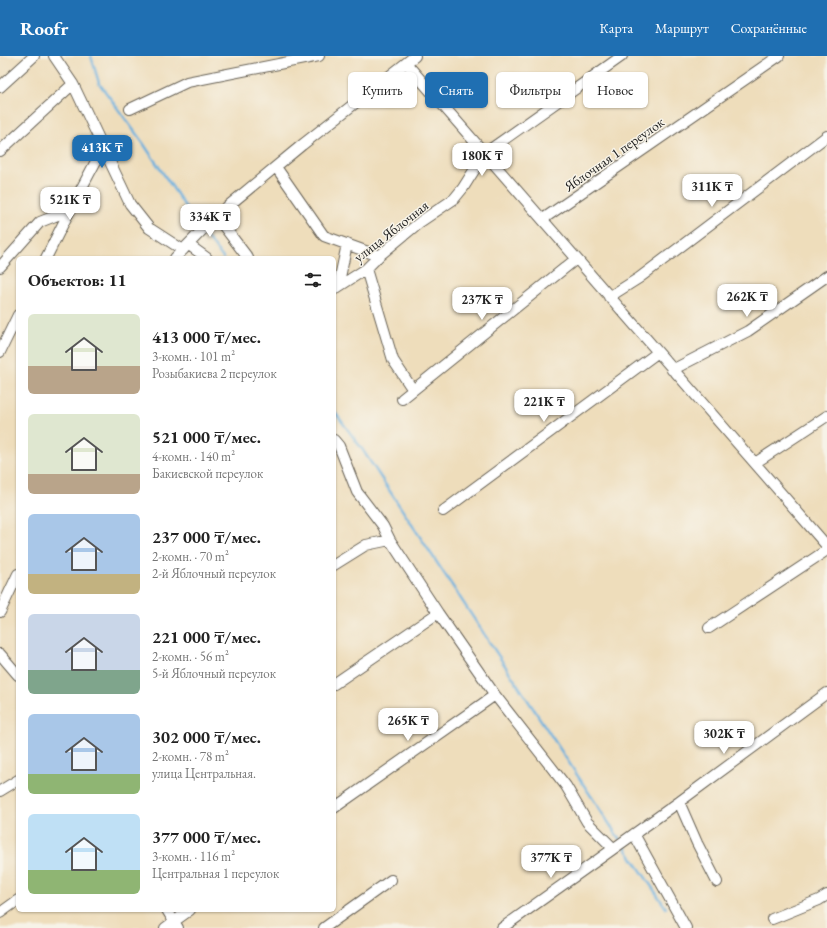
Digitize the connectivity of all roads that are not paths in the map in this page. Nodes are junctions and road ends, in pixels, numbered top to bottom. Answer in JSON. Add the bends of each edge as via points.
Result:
{"nodes":[{"id":1,"x":34,"y":56,"type":"edge"},
{"id":2,"x":54,"y":56,"type":"edge"},
{"id":3,"x":319,"y":56,"type":"edge"},
{"id":4,"x":415,"y":56,"type":"edge"},
{"id":5,"x":622,"y":56,"type":"edge"},
{"id":6,"x":779,"y":56,"type":"edge"},
{"id":7,"x":406,"y":63,"type":"junction"},
{"id":8,"x":73,"y":84,"type":"junction"},
{"id":9,"x":0,"y":87,"type":"edge"},
{"id":10,"x":130,"y":110,"type":"dead end"},
{"id":11,"x":827,"y":136,"type":"edge"},
{"id":12,"x":104,"y":146,"type":"junction"},
{"id":13,"x":0,"y":151,"type":"edge"},
{"id":14,"x":485,"y":153,"type":"junction"},
{"id":15,"x":276,"y":167,"type":"junction"},
{"id":16,"x":70,"y":210,"type":"junction"},
{"id":17,"x":216,"y":216,"type":"junction"},
{"id":18,"x":543,"y":219,"type":"junction"},
{"id":19,"x":347,"y":244,"type":"junction"},
{"id":20,"x":186,"y":247,"type":"junction"},
{"id":21,"x":47,"y":256,"type":"edge"},
{"id":22,"x":178,"y":256,"type":"edge"},
{"id":23,"x":203,"y":256,"type":"edge"},
{"id":24,"x":246,"y":256,"type":"edge"},
{"id":25,"x":379,"y":256,"type":"junction"},
{"id":26,"x":576,"y":259,"type":"junction"},
{"id":27,"x":0,"y":267,"type":"edge"},
{"id":28,"x":366,"y":269,"type":"junction"},
{"id":29,"x":827,"y":276,"type":"edge"},
{"id":30,"x":336,"y":288,"type":"edge"},
{"id":31,"x":609,"y":297,"type":"junction"},
{"id":32,"x":16,"y":319,"type":"edge"},
{"id":33,"x":0,"y":352,"type":"edge"},
{"id":34,"x":658,"y":353,"type":"junction"},
{"id":35,"x":672,"y":370,"type":"junction"},
{"id":36,"x":413,"y":390,"type":"junction"},
{"id":37,"x":402,"y":399,"type":"dead end"},
{"id":38,"x":827,"y":416,"type":"edge"},
{"id":39,"x":336,"y":445,"type":"edge"},
{"id":40,"x":754,"y":463,"type":"junction"},
{"id":41,"x":443,"y":511,"type":"dead end"},
{"id":42,"x":390,"y":540,"type":"junction"},
{"id":43,"x":827,"y":546,"type":"edge"},
{"id":44,"x":827,"y":550,"type":"edge"},
{"id":45,"x":336,"y":564,"type":"edge"},
{"id":46,"x":16,"y":578,"type":"edge"},
{"id":47,"x":0,"y":612,"type":"edge"},
{"id":48,"x":438,"y":613,"type":"junction"},
{"id":49,"x":709,"y":628,"type":"dead end"},
{"id":50,"x":0,"y":654,"type":"edge"},
{"id":51,"x":16,"y":671,"type":"edge"},
{"id":52,"x":336,"y":683,"type":"edge"},
{"id":53,"x":827,"y":693,"type":"edge"},
{"id":54,"x":495,"y":695,"type":"junction"},
{"id":55,"x":16,"y":781,"type":"edge"},
{"id":56,"x":0,"y":791,"type":"edge"},
{"id":57,"x":680,"y":802,"type":"junction"},
{"id":58,"x":336,"y":807,"type":"edge"},
{"id":59,"x":634,"y":834,"type":"junction"},
{"id":60,"x":613,"y":848,"type":"junction"},
{"id":61,"x":391,"y":880,"type":"dead end"},
{"id":62,"x":717,"y":882,"type":"dead end"},
{"id":63,"x":827,"y":895,"type":"edge"},
{"id":64,"x":16,"y":901,"type":"edge"},
{"id":65,"x":168,"y":912,"type":"edge"},
{"id":66,"x":188,"y":912,"type":"edge"},
{"id":67,"x":0,"y":913,"type":"edge"},
{"id":68,"x":772,"y":919,"type":"dead end"},
{"id":69,"x":176,"y":925,"type":"edge"},
{"id":70,"x":165,"y":928,"type":"edge"},
{"id":71,"x":324,"y":928,"type":"edge"},
{"id":72,"x":502,"y":928,"type":"edge"},
{"id":73,"x":686,"y":928,"type":"edge"}],
"edges":[{"from":1,"to":9,"type":"street"},
{"from":2,"to":8,"type":"street"},
{"from":3,"to":10,"type":"street","via":[[187,82]]},
{"from":4,"to":7,"type":"street"},
{"from":5,"to":14,"type":"street","name":"улица Яблочная"},
{"from":6,"to":18,"type":"street","name":"Яблочная 1 переулок"},
{"from":7,"to":14,"type":"street"},
{"from":7,"to":15,"type":"street"},
{"from":8,"to":12,"type":"street"},
{"from":8,"to":13,"type":"street"},
{"from":11,"to":31,"type":"street","via":[[639,278]]},
{"from":12,"to":16,"type":"street"},
{"from":12,"to":20,"type":"street","via":[[130,204],[149,228]]},
{"from":14,"to":18,"type":"street"},
{"from":14,"to":25,"type":"street","name":"улица Яблочная","via":[[454,199],[420,222]]},
{"from":15,"to":17,"type":"street"},
{"from":15,"to":19,"type":"street","via":[[324,236]]},
{"from":16,"to":21,"type":"street"},
{"from":16,"to":27,"type":"street","via":[[40,222]]},
{"from":17,"to":20,"type":"street"},
{"from":17,"to":24,"type":"street"},
{"from":18,"to":26,"type":"street"},
{"from":19,"to":25,"type":"street"},
{"from":19,"to":30,"type":"street"},
{"from":20,"to":22,"type":"street"},
{"from":20,"to":23,"type":"street"},
{"from":25,"to":28,"type":"street","name":"улица Яблочная"},
{"from":26,"to":31,"type":"street"},
{"from":26,"to":36,"type":"street"},
{"from":28,"to":30,"type":"street","name":"улица Яблочная"},
{"from":28,"to":36,"type":"street","via":[[393,360]]},
{"from":29,"to":35,"type":"street","via":[[748,331]]},
{"from":31,"to":34,"type":"street"},
{"from":32,"to":33,"type":"street"},
{"from":34,"to":35,"type":"street"},
{"from":34,"to":41,"type":"street"},
{"from":35,"to":40,"type":"street"},
{"from":36,"to":37,"type":"street"},
{"from":38,"to":40,"type":"street"},
{"from":39,"to":42,"type":"street","via":[[357,492],[383,526]]},
{"from":40,"to":43,"type":"street"},
{"from":42,"to":45,"type":"street","via":[[366,545]]},
{"from":42,"to":48,"type":"street"},
{"from":44,"to":49,"type":"street"},
{"from":46,"to":47,"type":"street"},
{"from":48,"to":52,"type":"street"},
{"from":48,"to":54,"type":"street"},
{"from":50,"to":51,"type":"street"},
{"from":53,"to":57,"type":"street"},
{"from":54,"to":58,"type":"street"},
{"from":54,"to":60,"type":"street","via":[[566,786],[587,822]]},
{"from":55,"to":56,"type":"street"},
{"from":57,"to":59,"type":"street"},
{"from":57,"to":62,"type":"street"},
{"from":59,"to":60,"type":"street"},
{"from":59,"to":73,"type":"street"},
{"from":60,"to":72,"type":"street"},
{"from":61,"to":71,"type":"street"},
{"from":63,"to":68,"type":"street"},
{"from":64,"to":67,"type":"street"},
{"from":65,"to":69,"type":"street"},
{"from":66,"to":69,"type":"street"},
{"from":69,"to":70,"type":"street"}]}
